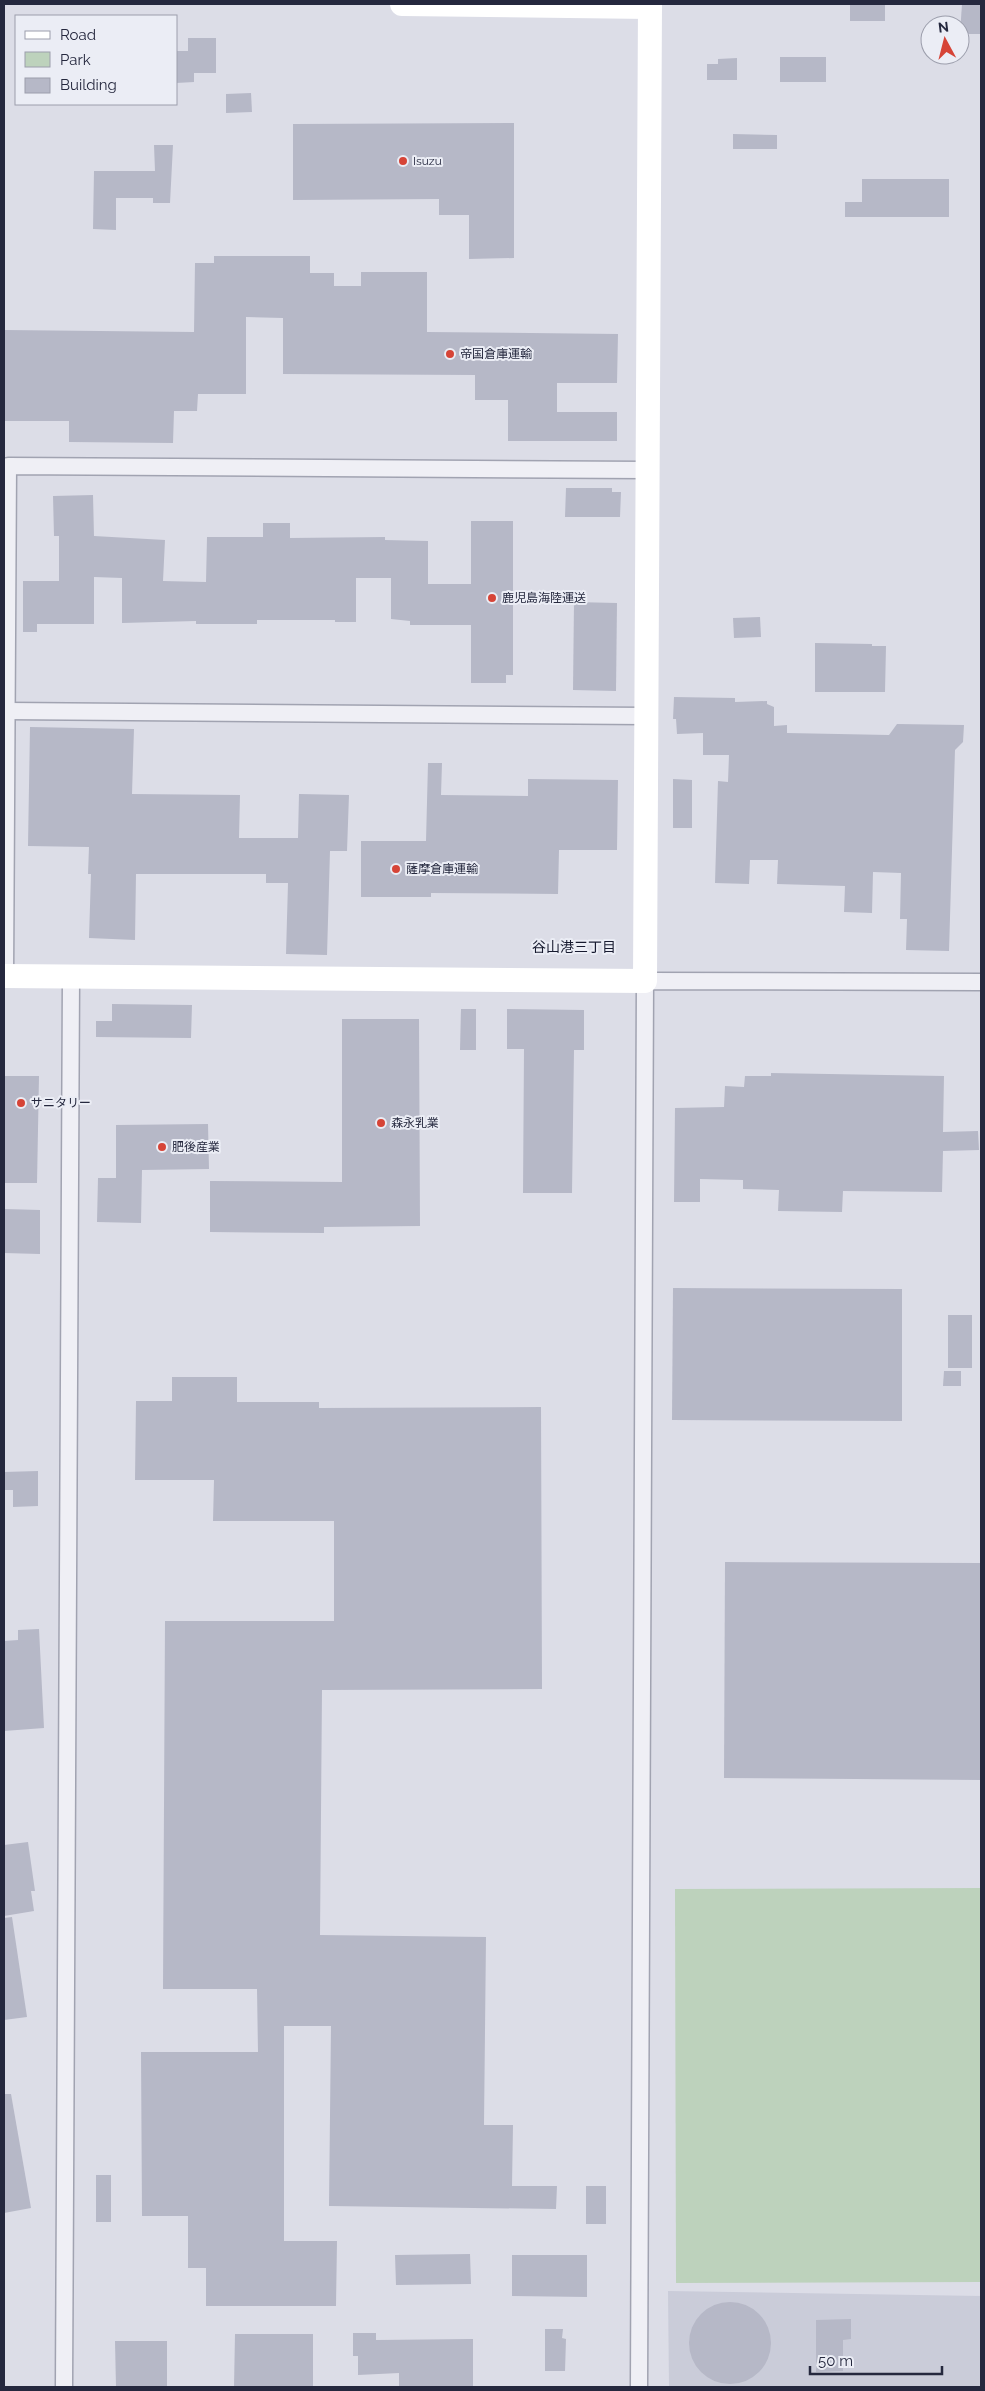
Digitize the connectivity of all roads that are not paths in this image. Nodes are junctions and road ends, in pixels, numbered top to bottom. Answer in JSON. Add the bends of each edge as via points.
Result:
{"nodes":[{"id":1,"x":402,"y":4,"type":"edge"},
{"id":2,"x":650,"y":5,"type":"edge"},
{"id":3,"x":647,"y":470,"type":"junction"},
{"id":4,"x":6,"y":711,"type":"junction"},
{"id":5,"x":646,"y":716,"type":"junction"},
{"id":6,"x":4,"y":976,"type":"edge"},
{"id":7,"x":71,"y":977,"type":"junction"},
{"id":8,"x":645,"y":980,"type":"junction"},
{"id":9,"x":981,"y":982,"type":"edge"},
{"id":10,"x":64,"y":2387,"type":"edge"},
{"id":11,"x":639,"y":2387,"type":"edge"}],
"edges":[{"from":1,"to":2,"type":"street"},
{"from":2,"to":3,"type":"street"},
{"from":3,"to":4,"type":"street","via":[[8,466]]},
{"from":3,"to":5,"type":"street"},
{"from":4,"to":5,"type":"street"},
{"from":4,"to":6,"type":"street"},
{"from":5,"to":8,"type":"street"},
{"from":6,"to":7,"type":"street"},
{"from":7,"to":8,"type":"street"},
{"from":7,"to":10,"type":"street"},
{"from":8,"to":9,"type":"street"},
{"from":8,"to":11,"type":"street"}]}
